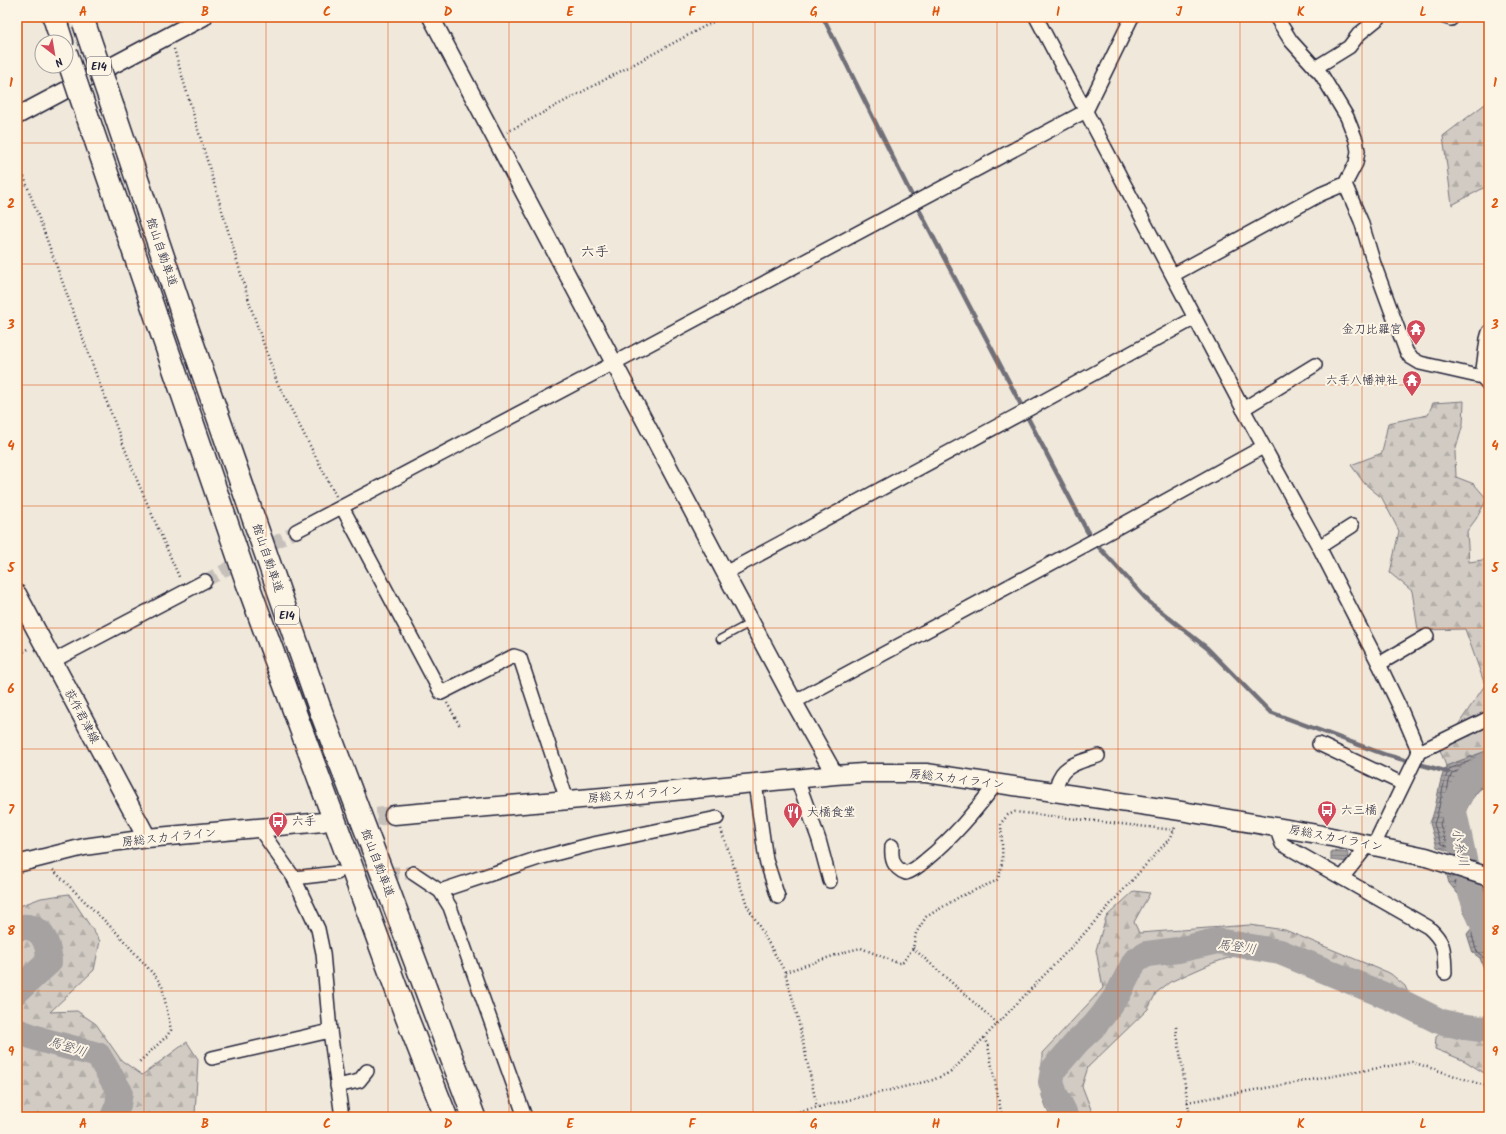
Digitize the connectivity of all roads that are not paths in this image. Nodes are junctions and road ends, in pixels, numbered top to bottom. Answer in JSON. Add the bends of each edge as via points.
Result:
{"nodes":[{"id":1,"x":204,"y":17,"type":"edge"},
{"id":2,"x":430,"y":17,"type":"edge"},
{"id":3,"x":1036,"y":17,"type":"edge"},
{"id":4,"x":1132,"y":17,"type":"edge"},
{"id":5,"x":1276,"y":17,"type":"edge"},
{"id":6,"x":1380,"y":17,"type":"edge"},
{"id":7,"x":83,"y":20,"type":"edge"},
{"id":8,"x":1315,"y":68,"type":"junction"},
{"id":9,"x":73,"y":74,"type":"edge"},
{"id":10,"x":1086,"y":111,"type":"junction"},
{"id":11,"x":17,"y":116,"type":"edge"},
{"id":12,"x":1345,"y":184,"type":"junction"},
{"id":13,"x":1172,"y":275,"type":"junction"},
{"id":14,"x":1195,"y":318,"type":"junction"},
{"id":15,"x":1489,"y":332,"type":"edge"},
{"id":16,"x":614,"y":363,"type":"junction"},
{"id":17,"x":1315,"y":365,"type":"dead end"},
{"id":18,"x":1486,"y":381,"type":"edge"},
{"id":19,"x":1243,"y":409,"type":"junction"},
{"id":20,"x":1263,"y":447,"type":"junction"},
{"id":21,"x":342,"y":507,"type":"junction"},
{"id":22,"x":1352,"y":526,"type":"dead end"},
{"id":23,"x":296,"y":530,"type":"tunnel mouth"},
{"id":24,"x":1319,"y":547,"type":"junction"},
{"id":25,"x":725,"y":572,"type":"junction"},
{"id":26,"x":205,"y":581,"type":"tunnel mouth"},
{"id":27,"x":17,"y":594,"type":"edge"},
{"id":28,"x":751,"y":622,"type":"junction"},
{"id":29,"x":1426,"y":636,"type":"dead end"},
{"id":30,"x":720,"y":639,"type":"dead end"},
{"id":31,"x":53,"y":661,"type":"junction"},
{"id":32,"x":1379,"y":664,"type":"junction"},
{"id":33,"x":794,"y":702,"type":"junction"},
{"id":34,"x":1489,"y":718,"type":"edge"},
{"id":35,"x":1319,"y":744,"type":"dead end"},
{"id":36,"x":1418,"y":754,"type":"junction"},
{"id":37,"x":1098,"y":756,"type":"dead end"},
{"id":38,"x":835,"y":775,"type":"junction"},
{"id":39,"x":797,"y":779,"type":"junction"},
{"id":40,"x":1405,"y":781,"type":"junction"},
{"id":41,"x":755,"y":783,"type":"junction"},
{"id":42,"x":996,"y":784,"type":"junction"},
{"id":43,"x":1056,"y":792,"type":"junction"},
{"id":44,"x":567,"y":800,"type":"junction"},
{"id":45,"x":394,"y":815,"type":"tunnel mouth"},
{"id":46,"x":717,"y":818,"type":"road end"},
{"id":47,"x":323,"y":822,"type":"tunnel mouth"},
{"id":48,"x":259,"y":828,"type":"junction"},
{"id":49,"x":1281,"y":828,"type":"junction"},
{"id":50,"x":147,"y":838,"type":"junction"},
{"id":51,"x":1371,"y":844,"type":"junction"},
{"id":52,"x":892,"y":846,"type":"dead end"},
{"id":53,"x":17,"y":864,"type":"edge"},
{"id":54,"x":336,"y":873,"type":"tunnel mouth"},
{"id":55,"x":413,"y":873,"type":"tunnel mouth"},
{"id":56,"x":1489,"y":877,"type":"edge"},
{"id":57,"x":294,"y":878,"type":"junction"},
{"id":58,"x":1342,"y":878,"type":"junction"},
{"id":59,"x":830,"y":881,"type":"dead end"},
{"id":60,"x":440,"y":891,"type":"junction"},
{"id":61,"x":778,"y":897,"type":"dead end"},
{"id":62,"x":1445,"y":973,"type":"dead end"},
{"id":63,"x":330,"y":1031,"type":"junction"},
{"id":64,"x":212,"y":1058,"type":"dead end"},
{"id":65,"x":367,"y":1072,"type":"dead end"},
{"id":66,"x":338,"y":1086,"type":"junction"},
{"id":67,"x":342,"y":1117,"type":"edge"},
{"id":68,"x":446,"y":1117,"type":"edge"},
{"id":69,"x":474,"y":1117,"type":"edge"},
{"id":70,"x":525,"y":1117,"type":"edge"}],
"edges":[{"from":1,"to":11,"type":"street"},
{"from":2,"to":16,"type":"street"},
{"from":3,"to":10,"type":"street"},
{"from":4,"to":10,"type":"street"},
{"from":5,"to":8,"type":"street","via":[[1291,41]]},
{"from":6,"to":8,"type":"street","via":[[1359,34],[1349,47]]},
{"from":7,"to":69,"type":"highway","name":"館山自動車道","number":"E14","bridge":true,"via":[[320,709]]},
{"from":8,"to":12,"type":"street","via":[[1347,117],[1356,140],[1356,163]]},
{"from":9,"to":68,"type":"highway","number":"E14","bridge":true,"via":[[247,582],[407,1018]]},
{"from":10,"to":13,"type":"street"},
{"from":10,"to":16,"type":"street"},
{"from":12,"to":13,"type":"street","via":[[1321,194]]},
{"from":12,"to":18,"type":"street","via":[[1410,357],[1420,363]]},
{"from":13,"to":14,"type":"street"},
{"from":14,"to":19,"type":"street"},
{"from":14,"to":25,"type":"street"},
{"from":15,"to":18,"type":"street"},
{"from":16,"to":21,"type":"street"},
{"from":16,"to":25,"type":"street"},
{"from":17,"to":19,"type":"street"},
{"from":19,"to":20,"type":"street"},
{"from":20,"to":24,"type":"street"},
{"from":20,"to":33,"type":"street"},
{"from":21,"to":23,"type":"street"},
{"from":21,"to":44,"type":"street","via":[[441,693],[514,656],[520,658]]},
{"from":22,"to":24,"type":"street"},
{"from":24,"to":32,"type":"street"},
{"from":25,"to":28,"type":"street"},
{"from":26,"to":31,"type":"street"},
{"from":27,"to":31,"type":"main road","name":"荻作君津線"},
{"from":28,"to":30,"type":"lane"},
{"from":28,"to":33,"type":"street"},
{"from":29,"to":32,"type":"street"},
{"from":31,"to":50,"type":"main road","name":"荻作君津線"},
{"from":32,"to":36,"type":"street"},
{"from":33,"to":38,"type":"street"},
{"from":34,"to":36,"type":"street"},
{"from":35,"to":40,"type":"street"},
{"from":36,"to":40,"type":"street"},
{"from":37,"to":43,"type":"street","via":[[1063,771]]},
{"from":38,"to":39,"type":"main road","name":"房総スカイライン"},
{"from":38,"to":42,"type":"main road","name":"房総スカイライン","via":[[926,773]]},
{"from":39,"to":41,"type":"main road","name":"房総スカイライン"},
{"from":39,"to":59,"type":"street","via":[[819,840]]},
{"from":40,"to":51,"type":"street"},
{"from":41,"to":44,"type":"main road","name":"房総スカイライン"},
{"from":41,"to":61,"type":"street","via":[[766,860]]},
{"from":42,"to":43,"type":"main road","name":"房総スカイライン"},
{"from":42,"to":52,"type":"street","via":[[942,847],[912,871],[906,873],[896,868],[891,856]]},
{"from":43,"to":49,"type":"main road","name":"房総スカイライン"},
{"from":44,"to":45,"type":"main road","name":"房総スカイライン"},
{"from":46,"to":60,"type":"street","via":[[539,858]]},
{"from":47,"to":48,"type":"main road","name":"房総スカイライン"},
{"from":48,"to":50,"type":"main road","name":"房総スカイライン"},
{"from":48,"to":57,"type":"street"},
{"from":49,"to":51,"type":"main road","name":"房総スカイライン"},
{"from":49,"to":58,"type":"street","via":[[1279,836],[1282,844]]},
{"from":50,"to":53,"type":"street","name":"房総スカイライン","via":[[84,847]]},
{"from":51,"to":56,"type":"main road","name":"房総スカイライン","via":[[1426,857]]},
{"from":51,"to":58,"type":"street"},
{"from":54,"to":57,"type":"street"},
{"from":55,"to":60,"type":"street"},
{"from":57,"to":63,"type":"street","via":[[318,929],[323,953]]},
{"from":58,"to":62,"type":"street","via":[[1432,930],[1443,948]]},
{"from":60,"to":70,"type":"street","via":[[450,907]]},
{"from":63,"to":64,"type":"street"},
{"from":63,"to":66,"type":"street"},
{"from":65,"to":66,"type":"street","via":[[359,1082]]},
{"from":66,"to":67,"type":"street"}]}
